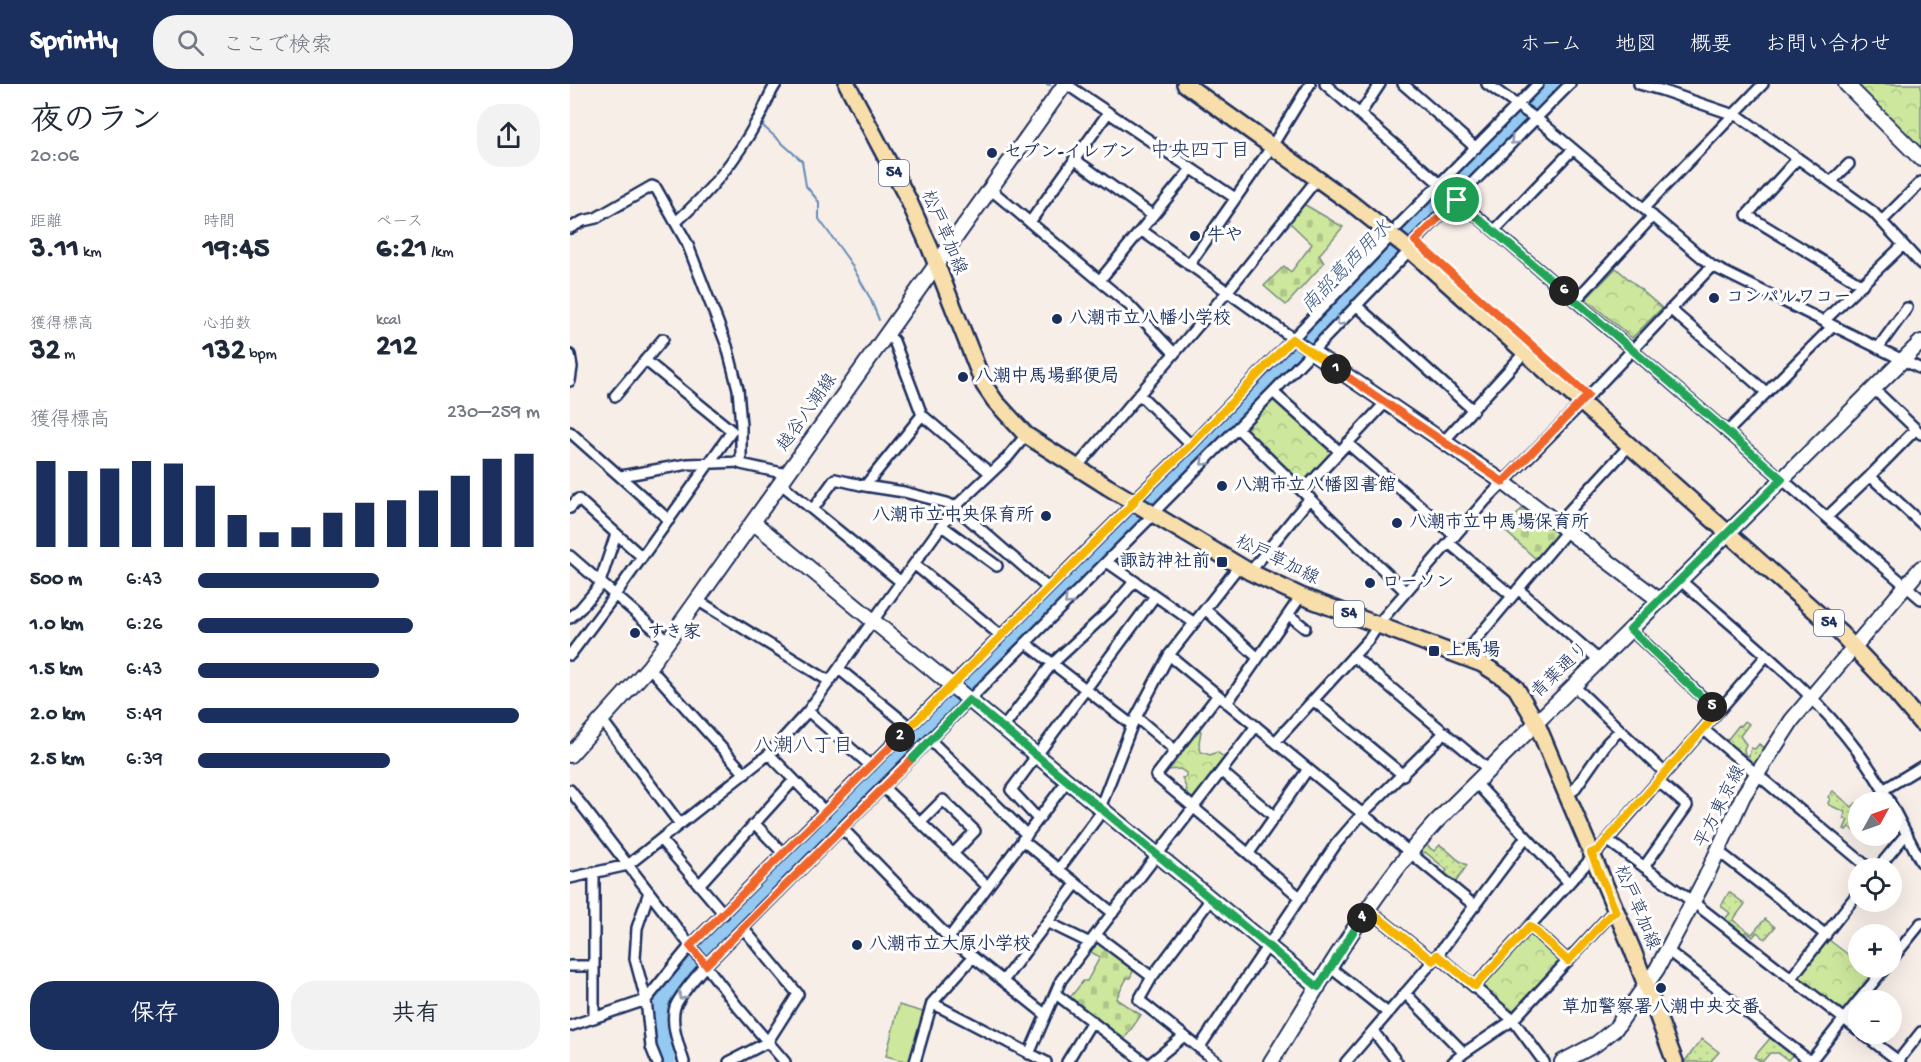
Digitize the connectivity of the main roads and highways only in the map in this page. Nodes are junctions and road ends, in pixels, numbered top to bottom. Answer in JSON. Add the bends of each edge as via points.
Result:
{"nodes":[{"id":1,"x":847,"y":84,"type":"edge"},
{"id":2,"x":1185,"y":84,"type":"edge"},
{"id":3,"x":1201,"y":84,"type":"edge"},
{"id":4,"x":1274,"y":143,"type":"junction"},
{"id":5,"x":1395,"y":231,"type":"junction"},
{"id":6,"x":1412,"y":245,"type":"junction"},
{"id":7,"x":1585,"y":399,"type":"junction"},
{"id":8,"x":1731,"y":529,"type":"junction"},
{"id":9,"x":1857,"y":643,"type":"junction"},
{"id":10,"x":1921,"y":708,"type":"edge"},
{"id":11,"x":1921,"y":723,"type":"edge"},
{"id":12,"x":1675,"y":1062,"type":"edge"}],
"edges":[{"from":1,"to":12,"type":"main road","name":"松戸草加線","number":"54","via":[[908,199],[984,385],[1026,435],[1244,569],[1301,596],[1462,656],[1510,683],[1536,722]]},
{"from":2,"to":4,"type":"main road","number":"54"},
{"from":3,"to":4,"type":"main road","number":"54"},
{"from":4,"to":5,"type":"main road","number":"54"},
{"from":4,"to":5,"type":"main road","number":"54","via":[[1317,179]]},
{"from":5,"to":6,"type":"main road","number":"54"},
{"from":6,"to":7,"type":"main road","number":"54"},
{"from":6,"to":7,"type":"main road","number":"54","via":[[1525,352]]},
{"from":7,"to":8,"type":"main road","number":"54"},
{"from":7,"to":8,"type":"main road","number":"54","via":[[1629,446]]},
{"from":8,"to":9,"type":"main road","number":"54"},
{"from":9,"to":10,"type":"main road","number":"54","via":[[1899,681]]},
{"from":9,"to":11,"type":"main road","number":"54"}]}
